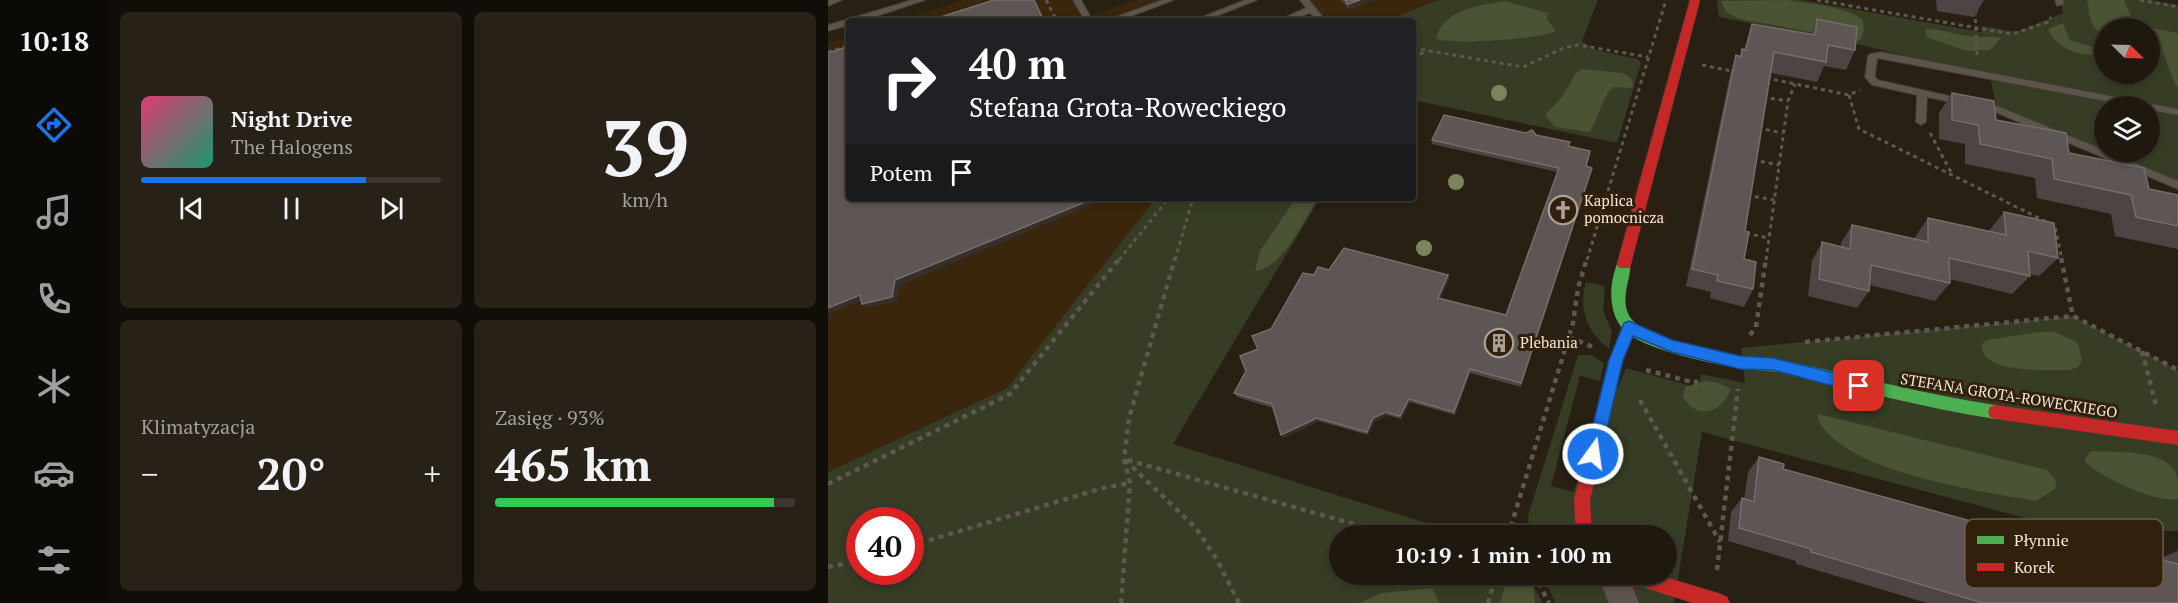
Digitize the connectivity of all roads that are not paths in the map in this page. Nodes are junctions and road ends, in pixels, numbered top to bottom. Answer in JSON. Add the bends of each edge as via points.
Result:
{"nodes":[{"id":1,"x":838,"y":0,"type":"edge"},
{"id":2,"x":921,"y":0,"type":"edge"},
{"id":3,"x":1170,"y":0,"type":"edge"},
{"id":4,"x":1253,"y":0,"type":"edge"},
{"id":5,"x":1304,"y":0,"type":"edge"},
{"id":6,"x":1695,"y":0,"type":"edge"},
{"id":7,"x":1081,"y":1,"type":"edge"},
{"id":8,"x":828,"y":3,"type":"edge"},
{"id":9,"x":1312,"y":9,"type":"junction"},
{"id":10,"x":860,"y":18,"type":"edge"},
{"id":11,"x":1088,"y":18,"type":"edge"},
{"id":12,"x":1118,"y":18,"type":"edge"},
{"id":13,"x":1204,"y":18,"type":"edge"},
{"id":14,"x":1289,"y":18,"type":"edge"},
{"id":15,"x":1320,"y":18,"type":"edge"},
{"id":16,"x":846,"y":22,"type":"edge"},
{"id":17,"x":828,"y":28,"type":"edge"},
{"id":18,"x":1922,"y":93,"type":"junction"},
{"id":19,"x":2094,"y":97,"type":"edge"},
{"id":20,"x":2160,"y":109,"type":"edge"},
{"id":21,"x":2178,"y":112,"type":"edge"},
{"id":22,"x":1921,"y":122,"type":"road end"},
{"id":23,"x":2178,"y":185,"type":"edge"},
{"id":24,"x":1629,"y":327,"type":"junction"},
{"id":25,"x":2178,"y":438,"type":"edge"},
{"id":26,"x":1583,"y":525,"type":"edge"},
{"id":27,"x":1617,"y":585,"type":"edge"},
{"id":28,"x":1662,"y":585,"type":"edge"},
{"id":29,"x":1717,"y":602,"type":"edge"},
{"id":30,"x":1624,"y":603,"type":"edge"}],
"edges":[{"from":1,"to":8,"type":"lane"},
{"from":2,"to":10,"type":"lane"},
{"from":3,"to":12,"type":"lane"},
{"from":4,"to":13,"type":"lane"},
{"from":5,"to":9,"type":"lane"},
{"from":6,"to":24,"type":"street","via":[[1618,282],[1618,307]]},
{"from":7,"to":11,"type":"lane"},
{"from":9,"to":14,"type":"lane"},
{"from":9,"to":15,"type":"lane"},
{"from":16,"to":17,"type":"lane"},
{"from":18,"to":19,"type":"lane","via":[[1875,83],[1870,77],[1874,56],[1881,54]]},
{"from":18,"to":22,"type":"lane"},
{"from":18,"to":23,"type":"lane","via":[[1997,109]]},
{"from":20,"to":21,"type":"lane"},
{"from":24,"to":25,"type":"street","name":"STEFANA GROTA-ROWECKIEGO","via":[[1672,346],[1740,362],[1773,364],[1925,402]]},
{"from":24,"to":26,"type":"street","via":[[1616,360],[1582,500]]},
{"from":27,"to":30,"type":"street"},
{"from":28,"to":29,"type":"street"}]}
